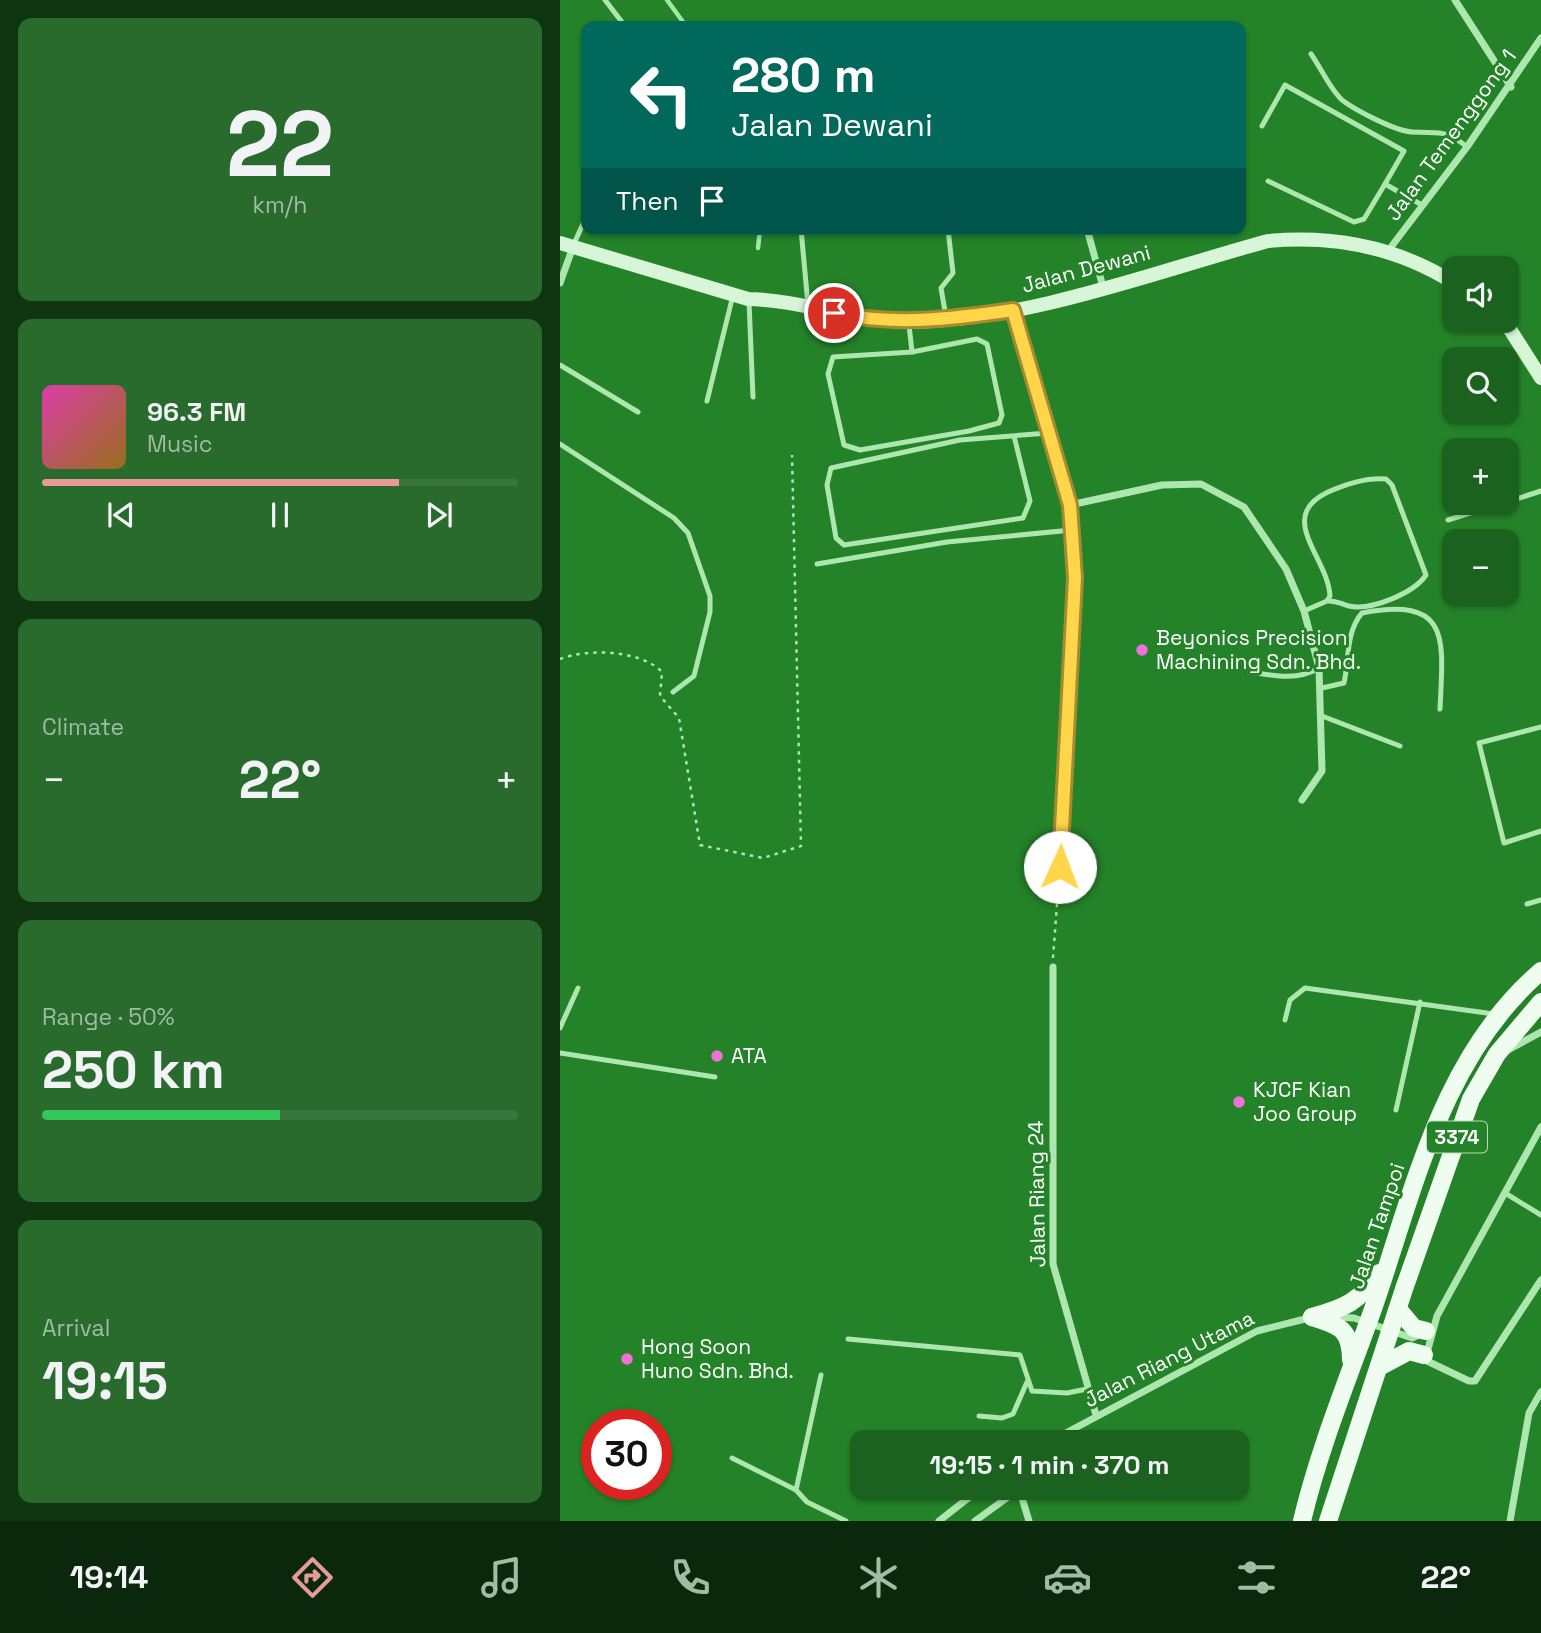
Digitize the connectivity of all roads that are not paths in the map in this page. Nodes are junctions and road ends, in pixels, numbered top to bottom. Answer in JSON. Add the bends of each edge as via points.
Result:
{"nodes":[{"id":1,"x":605,"y":0,"type":"edge"},
{"id":2,"x":1455,"y":0,"type":"edge"},
{"id":3,"x":621,"y":21,"type":"edge"},
{"id":4,"x":1541,"y":38,"type":"edge"},
{"id":5,"x":1311,"y":54,"type":"dead end"},
{"id":6,"x":1511,"y":87,"type":"junction"},
{"id":7,"x":1262,"y":126,"type":"dead end"},
{"id":8,"x":1468,"y":147,"type":"junction"},
{"id":9,"x":1268,"y":181,"type":"dead end"},
{"id":10,"x":1385,"y":184,"type":"junction"},
{"id":11,"x":1422,"y":205,"type":"junction"},
{"id":12,"x":581,"y":224,"type":"edge"},
{"id":13,"x":802,"y":235,"type":"edge"},
{"id":14,"x":949,"y":235,"type":"edge"},
{"id":15,"x":1089,"y":235,"type":"edge"},
{"id":16,"x":567,"y":244,"type":"edge"},
{"id":17,"x":1388,"y":250,"type":"junction"},
{"id":18,"x":1442,"y":275,"type":"edge"},
{"id":19,"x":560,"y":283,"type":"edge"},
{"id":20,"x":1103,"y":287,"type":"junction"},
{"id":21,"x":733,"y":295,"type":"junction"},
{"id":22,"x":748,"y":299,"type":"junction"},
{"id":23,"x":808,"y":308,"type":"junction"},
{"id":24,"x":1013,"y":310,"type":"junction"},
{"id":25,"x":947,"y":320,"type":"junction"},
{"id":26,"x":909,"y":322,"type":"junction"},
{"id":27,"x":1512,"y":333,"type":"edge"},
{"id":28,"x":912,"y":352,"type":"junction"},
{"id":29,"x":560,"y":365,"type":"edge"},
{"id":30,"x":1541,"y":378,"type":"edge"},
{"id":31,"x":753,"y":397,"type":"dead end"},
{"id":32,"x":707,"y":401,"type":"dead end"},
{"id":33,"x":638,"y":412,"type":"dead end"},
{"id":34,"x":1048,"y":433,"type":"junction"},
{"id":35,"x":1014,"y":436,"type":"junction"},
{"id":36,"x":560,"y":444,"type":"edge"},
{"id":37,"x":1541,"y":491,"type":"edge"},
{"id":38,"x":1519,"y":498,"type":"edge"},
{"id":39,"x":1070,"y":505,"type":"junction"},
{"id":40,"x":1464,"y":515,"type":"edge"},
{"id":41,"x":1448,"y":520,"type":"dead end"},
{"id":42,"x":1072,"y":530,"type":"junction"},
{"id":43,"x":817,"y":564,"type":"dead end"},
{"id":44,"x":1327,"y":601,"type":"junction"},
{"id":45,"x":1304,"y":611,"type":"junction"},
{"id":46,"x":1319,"y":668,"type":"junction"},
{"id":47,"x":1251,"y":672,"type":"dead end"},
{"id":48,"x":1322,"y":688,"type":"junction"},
{"id":49,"x":673,"y":692,"type":"dead end"},
{"id":50,"x":1440,"y":709,"type":"dead end"},
{"id":51,"x":1322,"y":716,"type":"junction"},
{"id":52,"x":1541,"y":727,"type":"edge"},
{"id":53,"x":1400,"y":746,"type":"dead end"},
{"id":54,"x":1302,"y":800,"type":"dead end"},
{"id":55,"x":1541,"y":831,"type":"edge"},
{"id":56,"x":1060,"y":867,"type":"road end"},
{"id":57,"x":1541,"y":900,"type":"edge"},
{"id":58,"x":1527,"y":904,"type":"dead end"},
{"id":59,"x":1053,"y":967,"type":"road end"},
{"id":60,"x":1541,"y":971,"type":"edge"},
{"id":61,"x":578,"y":988,"type":"dead end"},
{"id":62,"x":1420,"y":1002,"type":"junction"},
{"id":63,"x":1541,"y":1002,"type":"edge"},
{"id":64,"x":1499,"y":1015,"type":"junction"},
{"id":65,"x":1285,"y":1020,"type":"dead end"},
{"id":66,"x":560,"y":1028,"type":"edge"},
{"id":67,"x":1541,"y":1032,"type":"edge"},
{"id":68,"x":560,"y":1054,"type":"edge"},
{"id":69,"x":1497,"y":1054,"type":"junction"},
{"id":70,"x":715,"y":1077,"type":"dead end"},
{"id":71,"x":1396,"y":1110,"type":"dead end"},
{"id":72,"x":1541,"y":1126,"type":"edge"},
{"id":73,"x":1505,"y":1193,"type":"junction"},
{"id":74,"x":1541,"y":1215,"type":"edge"},
{"id":75,"x":1389,"y":1259,"type":"junction"},
{"id":76,"x":1541,"y":1280,"type":"edge"},
{"id":77,"x":1398,"y":1309,"type":"junction"},
{"id":78,"x":1312,"y":1317,"type":"junction"},
{"id":79,"x":1368,"y":1323,"type":"junction"},
{"id":80,"x":1432,"y":1324,"type":"junction"},
{"id":81,"x":1391,"y":1331,"type":"junction"},
{"id":82,"x":848,"y":1339,"type":"dead end"},
{"id":83,"x":1424,"y":1355,"type":"junction"},
{"id":84,"x":1379,"y":1367,"type":"junction"},
{"id":85,"x":1351,"y":1368,"type":"junction"},
{"id":86,"x":821,"y":1375,"type":"dead end"},
{"id":87,"x":1027,"y":1382,"type":"junction"},
{"id":88,"x":1087,"y":1389,"type":"junction"},
{"id":89,"x":1541,"y":1392,"type":"edge"},
{"id":90,"x":1096,"y":1415,"type":"junction"},
{"id":91,"x":979,"y":1416,"type":"dead end"},
{"id":92,"x":1070,"y":1430,"type":"edge"},
{"id":93,"x":732,"y":1458,"type":"dead end"},
{"id":94,"x":796,"y":1490,"type":"junction"},
{"id":95,"x":966,"y":1500,"type":"edge"},
{"id":96,"x":1003,"y":1500,"type":"edge"},
{"id":97,"x":1023,"y":1500,"type":"edge"},
{"id":98,"x":846,"y":1521,"type":"edge"},
{"id":99,"x":939,"y":1521,"type":"edge"},
{"id":100,"x":975,"y":1521,"type":"edge"},
{"id":101,"x":1029,"y":1521,"type":"edge"},
{"id":102,"x":1302,"y":1521,"type":"edge"},
{"id":103,"x":1328,"y":1521,"type":"edge"},
{"id":104,"x":1510,"y":1521,"type":"edge"}],
"edges":[{"from":1,"to":3,"type":"lane"},
{"from":2,"to":6,"type":"street"},
{"from":4,"to":6,"type":"street","name":"Jalan Temenggong 1"},
{"from":5,"to":8,"type":"lane","via":[[1342,99],[1397,130],[1437,130]]},
{"from":6,"to":8,"type":"street","name":"Jalan Temenggong 1"},
{"from":7,"to":10,"type":"lane","via":[[1285,85],[1404,151]]},
{"from":8,"to":11,"type":"street","name":"Jalan Temenggong 1"},
{"from":9,"to":10,"type":"lane","via":[[1354,222],[1364,219]]},
{"from":10,"to":11,"type":"lane"},
{"from":11,"to":17,"type":"street","name":"Jalan Temenggong 1"},
{"from":12,"to":16,"type":"lane"},
{"from":13,"to":23,"type":"lane"},
{"from":14,"to":25,"type":"lane","via":[[953,272],[941,288]]},
{"from":15,"to":20,"type":"street"},
{"from":16,"to":19,"type":"street"},
{"from":16,"to":21,"type":"street","name":"Jalan Dewani"},
{"from":17,"to":18,"type":"street","name":"Jalan Dewani"},
{"from":17,"to":20,"type":"street","name":"Jalan Dewani","via":[[1332,240],[1268,241]]},
{"from":20,"to":24,"type":"street","name":"Jalan Dewani"},
{"from":21,"to":22,"type":"street","name":"Jalan Dewani"},
{"from":21,"to":32,"type":"lane"},
{"from":22,"to":23,"type":"street","name":"Jalan Dewani"},
{"from":22,"to":31,"type":"lane"},
{"from":23,"to":26,"type":"street","name":"Jalan Dewani"},
{"from":24,"to":25,"type":"street","name":"Jalan Dewani"},
{"from":24,"to":34,"type":"street"},
{"from":25,"to":26,"type":"street","name":"Jalan Dewani"},
{"from":26,"to":28,"type":"lane"},
{"from":27,"to":30,"type":"street"},
{"from":28,"to":28,"type":"lane","via":[[833,357],[828,374],[844,445],[860,450],[999,423],[1002,415],[987,344],[977,339]]},
{"from":29,"to":33,"type":"lane"},
{"from":34,"to":35,"type":"lane"},
{"from":34,"to":39,"type":"street"},
{"from":35,"to":35,"type":"lane","via":[[960,440],[831,468],[827,485],[836,538],[844,545],[1023,518],[1030,501]]},
{"from":36,"to":49,"type":"lane","via":[[674,518],[688,533],[710,596],[709,612],[694,676]]},
{"from":37,"to":38,"type":"lane"},
{"from":39,"to":42,"type":"street"},
{"from":39,"to":45,"type":"street","via":[[1162,485],[1201,484],[1244,507],[1286,569]]},
{"from":40,"to":41,"type":"lane"},
{"from":42,"to":43,"type":"lane","via":[[947,542]]},
{"from":42,"to":56,"type":"street","via":[[1075,578]]},
{"from":44,"to":44,"type":"lane","via":[[1330,588],[1305,528],[1304,510],[1311,500],[1342,486],[1386,479],[1426,575],[1417,588],[1395,598],[1352,607]]},
{"from":44,"to":45,"type":"lane"},
{"from":45,"to":46,"type":"street"},
{"from":46,"to":47,"type":"lane","via":[[1304,676]]},
{"from":46,"to":48,"type":"street"},
{"from":48,"to":50,"type":"lane","via":[[1344,682],[1352,624],[1362,613],[1413,611],[1433,622],[1443,644]]},
{"from":48,"to":51,"type":"street"},
{"from":51,"to":53,"type":"lane"},
{"from":51,"to":54,"type":"street","via":[[1322,771]]},
{"from":52,"to":55,"type":"lane","via":[[1479,743],[1504,843]]},
{"from":57,"to":58,"type":"lane"},
{"from":59,"to":88,"type":"street","name":"Jalan Riang 24","via":[[1053,1264]]},
{"from":60,"to":64,"type":"main road","name":"Jalan Tampoi","number":"3374"},
{"from":61,"to":66,"type":"lane"},
{"from":62,"to":64,"type":"lane"},
{"from":62,"to":65,"type":"lane","via":[[1304,988],[1290,1000]]},
{"from":62,"to":71,"type":"lane"},
{"from":63,"to":69,"type":"main road","number":"3374"},
{"from":64,"to":75,"type":"main road","name":"Jalan Tampoi","number":"3374","via":[[1465,1060],[1449,1091]]},
{"from":67,"to":69,"type":"street"},
{"from":68,"to":70,"type":"lane"},
{"from":69,"to":77,"type":"main road","number":"3374","via":[[1471,1099]]},
{"from":72,"to":73,"type":"street"},
{"from":73,"to":74,"type":"lane"},
{"from":73,"to":80,"type":"street"},
{"from":75,"to":78,"type":"main road","via":[[1362,1297]]},
{"from":75,"to":79,"type":"main road","name":"Jalan Tampoi","number":"3374"},
{"from":76,"to":83,"type":"street","via":[[1475,1381],[1429,1365]]},
{"from":77,"to":80,"type":"main road","via":[[1414,1328]]},
{"from":77,"to":81,"type":"main road","number":"3374"},
{"from":78,"to":79,"type":"street","name":"Jalan Riang Utama","via":[[1347,1317]]},
{"from":78,"to":85,"type":"main road","via":[[1344,1330],[1351,1342]]},
{"from":78,"to":90,"type":"street","name":"Jalan Riang Utama","via":[[1257,1331]]},
{"from":79,"to":81,"type":"street","name":"Jalan Riang Utama"},
{"from":79,"to":85,"type":"main road","name":"Jalan Tampoi","number":"3374"},
{"from":80,"to":81,"type":"street","name":"Jalan Riang Utama","via":[[1412,1338]]},
{"from":80,"to":83,"type":"street"},
{"from":81,"to":84,"type":"main road","number":"3374"},
{"from":82,"to":87,"type":"lane","via":[[1020,1355]]},
{"from":83,"to":84,"type":"main road","via":[[1409,1351]]},
{"from":84,"to":103,"type":"main road","number":"3374"},
{"from":85,"to":102,"type":"main road","name":"Jalan Tampoi","number":"3374"},
{"from":86,"to":94,"type":"lane"},
{"from":87,"to":88,"type":"lane","via":[[1032,1391],[1042,1393]]},
{"from":87,"to":91,"type":"lane","via":[[1013,1414]]},
{"from":88,"to":90,"type":"street","name":"Jalan Riang 24"},
{"from":89,"to":104,"type":"street","via":[[1529,1413]]},
{"from":90,"to":92,"type":"street","name":"Jalan Riang Utama"},
{"from":93,"to":94,"type":"lane"},
{"from":94,"to":98,"type":"lane","via":[[807,1502]]},
{"from":95,"to":99,"type":"street"},
{"from":96,"to":100,"type":"street"},
{"from":97,"to":101,"type":"street"}]}
